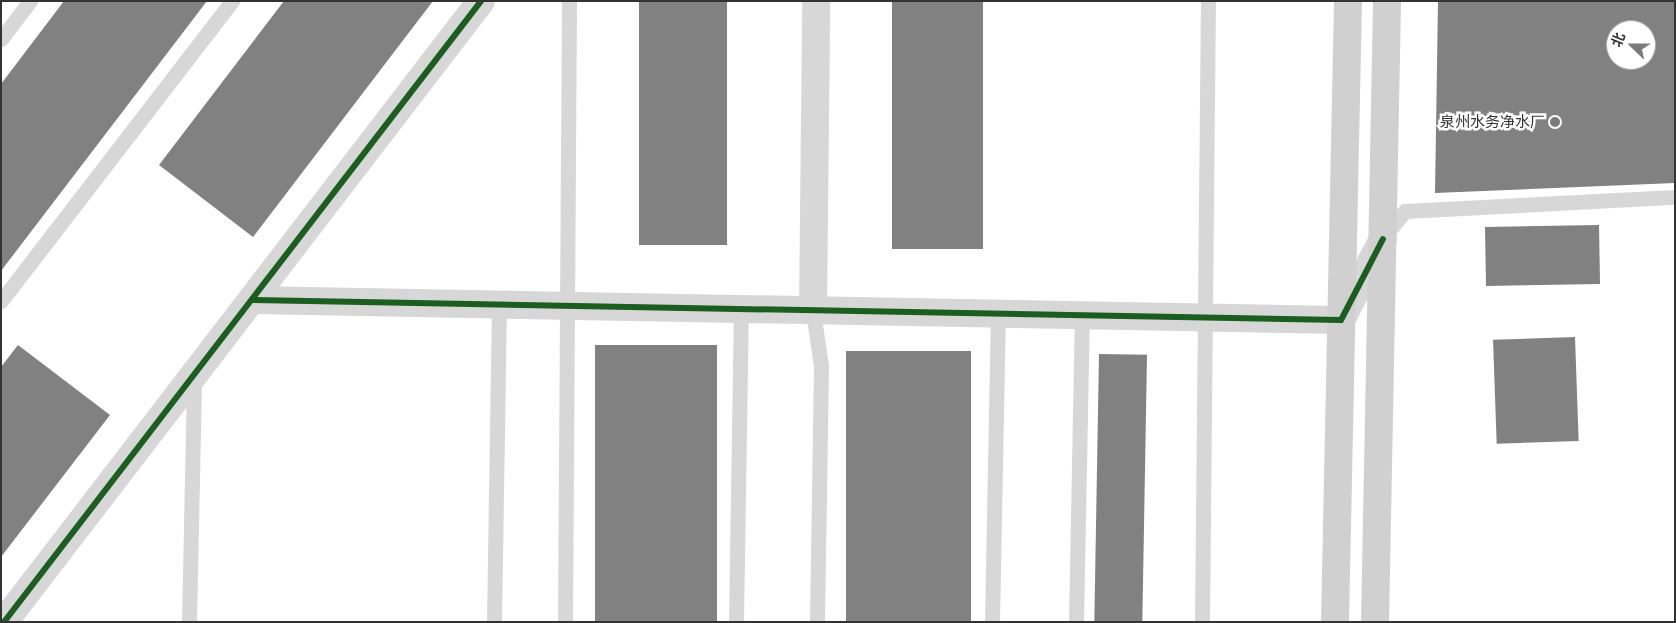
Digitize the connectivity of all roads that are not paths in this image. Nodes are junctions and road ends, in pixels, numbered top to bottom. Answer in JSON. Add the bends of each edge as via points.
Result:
{"nodes":[{"id":1,"x":30,"y":1,"type":"edge"},
{"id":2,"x":232,"y":1,"type":"edge"},
{"id":3,"x":482,"y":1,"type":"edge"},
{"id":4,"x":569,"y":1,"type":"edge"},
{"id":5,"x":816,"y":1,"type":"edge"},
{"id":6,"x":1208,"y":1,"type":"edge"},
{"id":7,"x":1348,"y":1,"type":"edge"},
{"id":8,"x":1387,"y":1,"type":"edge"},
{"id":9,"x":1,"y":39,"type":"edge"},
{"id":10,"x":1675,"y":197,"type":"edge"},
{"id":11,"x":1382,"y":239,"type":"junction"},
{"id":12,"x":252,"y":300,"type":"junction"},
{"id":13,"x":1,"y":301,"type":"edge"},
{"id":14,"x":499,"y":305,"type":"junction"},
{"id":15,"x":569,"y":306,"type":"junction"},
{"id":16,"x":741,"y":309,"type":"junction"},
{"id":17,"x":813,"y":311,"type":"junction"},
{"id":18,"x":998,"y":314,"type":"junction"},
{"id":19,"x":1082,"y":316,"type":"junction"},
{"id":20,"x":1205,"y":318,"type":"junction"},
{"id":21,"x":1341,"y":320,"type":"junction"},
{"id":22,"x":194,"y":376,"type":"junction"},
{"id":23,"x":4,"y":622,"type":"edge"},
{"id":24,"x":189,"y":622,"type":"edge"},
{"id":25,"x":494,"y":622,"type":"edge"},
{"id":26,"x":565,"y":622,"type":"edge"},
{"id":27,"x":736,"y":622,"type":"edge"},
{"id":28,"x":817,"y":622,"type":"edge"},
{"id":29,"x":992,"y":622,"type":"edge"},
{"id":30,"x":1076,"y":622,"type":"edge"},
{"id":31,"x":1202,"y":622,"type":"edge"},
{"id":32,"x":1335,"y":622,"type":"edge"},
{"id":33,"x":1375,"y":622,"type":"edge"}],
"edges":[{"from":1,"to":9,"type":"lane"},
{"from":2,"to":13,"type":"lane"},
{"from":3,"to":12,"type":"street"},
{"from":4,"to":15,"type":"lane"},
{"from":5,"to":17,"type":"street"},
{"from":6,"to":20,"type":"lane"},
{"from":7,"to":21,"type":"main road"},
{"from":8,"to":11,"type":"main road"},
{"from":10,"to":11,"type":"lane","via":[[1406,211]]},
{"from":11,"to":21,"type":"street"},
{"from":11,"to":33,"type":"main road"},
{"from":12,"to":14,"type":"street"},
{"from":12,"to":22,"type":"street"},
{"from":14,"to":15,"type":"street"},
{"from":14,"to":25,"type":"lane"},
{"from":15,"to":16,"type":"street"},
{"from":15,"to":26,"type":"lane"},
{"from":16,"to":17,"type":"street"},
{"from":16,"to":27,"type":"lane"},
{"from":17,"to":18,"type":"street"},
{"from":17,"to":28,"type":"lane","via":[[821,366]]},
{"from":18,"to":19,"type":"street"},
{"from":18,"to":29,"type":"lane"},
{"from":19,"to":20,"type":"street"},
{"from":19,"to":30,"type":"lane"},
{"from":20,"to":21,"type":"street"},
{"from":20,"to":31,"type":"lane"},
{"from":21,"to":32,"type":"main road"},
{"from":22,"to":23,"type":"street"},
{"from":22,"to":24,"type":"lane"}]}
